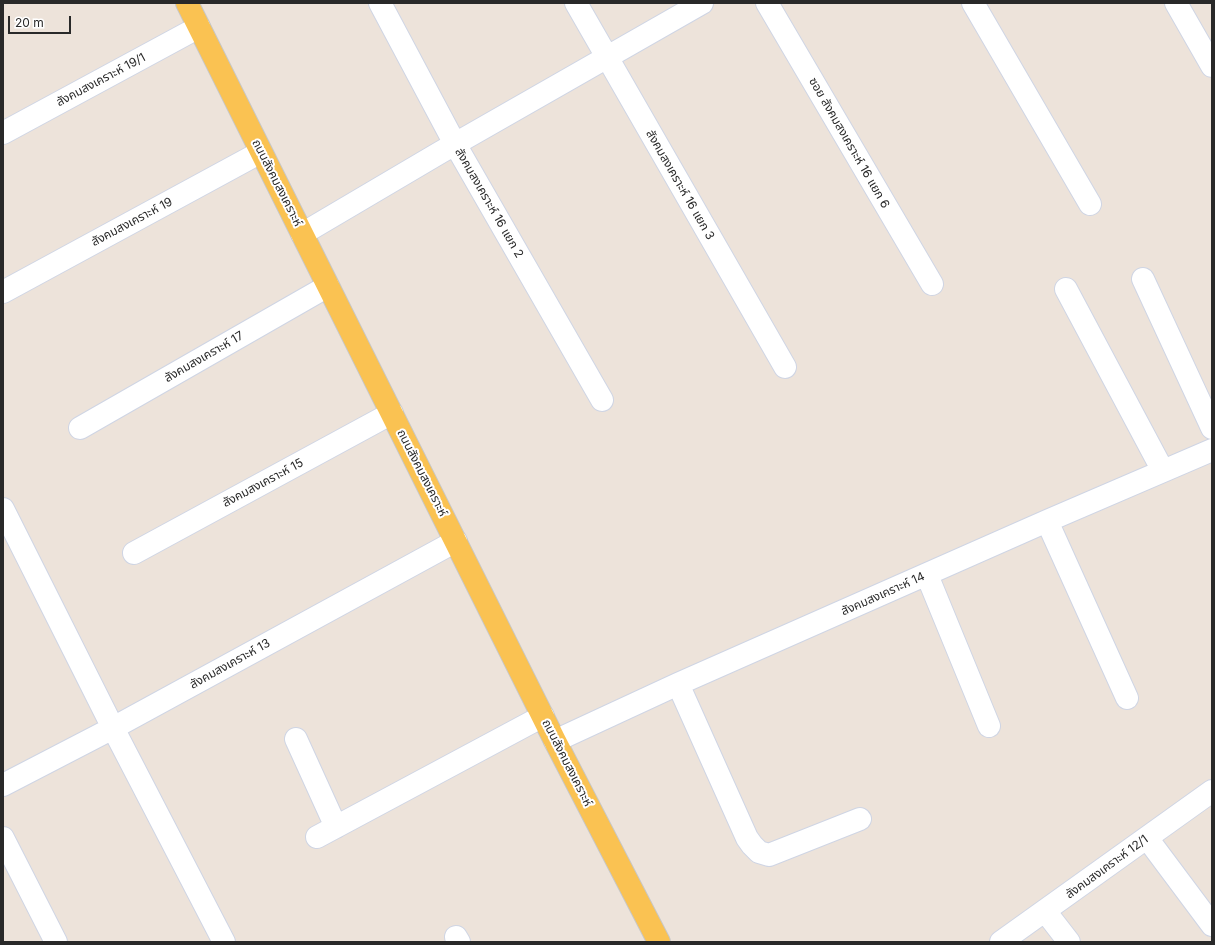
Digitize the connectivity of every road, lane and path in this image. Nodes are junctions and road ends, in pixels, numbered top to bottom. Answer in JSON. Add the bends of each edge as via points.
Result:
{"nodes":[{"id":1,"x":187,"y":3,"type":"edge"},
{"id":2,"x":380,"y":3,"type":"edge"},
{"id":3,"x":576,"y":3,"type":"edge"},
{"id":4,"x":702,"y":3,"type":"edge"},
{"id":5,"x":767,"y":3,"type":"edge"},
{"id":6,"x":973,"y":3,"type":"edge"},
{"id":7,"x":1176,"y":3,"type":"edge"},
{"id":8,"x":199,"y":27,"type":"junction"},
{"id":9,"x":606,"y":57,"type":"junction"},
{"id":10,"x":1212,"y":66,"type":"edge"},
{"id":11,"x":3,"y":132,"type":"edge"},
{"id":12,"x":455,"y":144,"type":"junction"},
{"id":13,"x":261,"y":152,"type":"junction"},
{"id":14,"x":1090,"y":204,"type":"dead end"},
{"id":15,"x":302,"y":234,"type":"junction"},
{"id":16,"x":1143,"y":279,"type":"dead end"},
{"id":17,"x":932,"y":284,"type":"dead end"},
{"id":18,"x":328,"y":286,"type":"junction"},
{"id":19,"x":1066,"y":289,"type":"dead end"},
{"id":20,"x":3,"y":292,"type":"edge"},
{"id":21,"x":785,"y":367,"type":"dead end"},
{"id":22,"x":602,"y":400,"type":"dead end"},
{"id":23,"x":392,"y":413,"type":"junction"},
{"id":24,"x":80,"y":428,"type":"dead end"},
{"id":25,"x":1212,"y":428,"type":"edge"},
{"id":26,"x":1212,"y":450,"type":"edge"},
{"id":27,"x":1163,"y":471,"type":"junction"},
{"id":28,"x":3,"y":509,"type":"edge"},
{"id":29,"x":1047,"y":521,"type":"junction"},
{"id":30,"x":456,"y":541,"type":"junction"},
{"id":31,"x":134,"y":553,"type":"dead end"},
{"id":32,"x":927,"y":574,"type":"junction"},
{"id":33,"x":678,"y":684,"type":"junction"},
{"id":34,"x":1127,"y":698,"type":"dead end"},
{"id":35,"x":543,"y":716,"type":"junction"},
{"id":36,"x":990,"y":726,"type":"dead end"},
{"id":37,"x":113,"y":728,"type":"junction"},
{"id":38,"x":296,"y":739,"type":"dead end"},
{"id":39,"x":555,"y":741,"type":"junction"},
{"id":40,"x":3,"y":785,"type":"edge"},
{"id":41,"x":1212,"y":791,"type":"edge"},
{"id":42,"x":860,"y":819,"type":"dead end"},
{"id":43,"x":3,"y":838,"type":"edge"},
{"id":44,"x":1147,"y":838,"type":"junction"},
{"id":45,"x":1045,"y":911,"type":"junction"},
{"id":46,"x":1212,"y":925,"type":"edge"},
{"id":47,"x":56,"y":942,"type":"edge"},
{"id":48,"x":224,"y":942,"type":"edge"},
{"id":49,"x":659,"y":942,"type":"edge"},
{"id":50,"x":1001,"y":942,"type":"edge"},
{"id":51,"x":1069,"y":942,"type":"edge"}],
"edges":[{"from":1,"to":8,"type":"main road","name":"ถนนสังคมสงเคราะห์"},
{"from":2,"to":12,"type":"street","name":"สังคมสงเคราะห์ 16 แยก 2"},
{"from":3,"to":9,"type":"street","name":"สังคมสงเคราะห์ 16 แยก 3"},
{"from":4,"to":9,"type":"street"},
{"from":5,"to":17,"type":"street","name":"ซอย สังคมสงเคราะห์ 16 แยก 6"},
{"from":6,"to":14,"type":"street"},
{"from":7,"to":10,"type":"street"},
{"from":8,"to":11,"type":"street","name":"สังคมสงเคราะห์ 19/1"},
{"from":8,"to":13,"type":"main road","name":"ถนนสังคมสงเคราะห์"},
{"from":9,"to":12,"type":"street"},
{"from":9,"to":21,"type":"street","name":"สังคมสงเคราะห์ 16 แยก 3"},
{"from":12,"to":15,"type":"street"},
{"from":12,"to":22,"type":"street","name":"สังคมสงเคราะห์ 16 แยก 2"},
{"from":13,"to":15,"type":"main road","name":"ถนนสังคมสงเคราะห์"},
{"from":13,"to":20,"type":"street","name":"สังคมสงเคราะห์ 19"},
{"from":15,"to":18,"type":"main road","name":"ถนนสังคมสงเคราะห์"},
{"from":16,"to":25,"type":"street"},
{"from":18,"to":23,"type":"main road","name":"ถนนสังคมสงเคราะห์"},
{"from":18,"to":24,"type":"street","name":"สังคมสงเคราะห์ 17"},
{"from":19,"to":27,"type":"street"},
{"from":23,"to":30,"type":"main road","name":"ถนนสังคมสงเคราะห์"},
{"from":23,"to":31,"type":"street","name":"สังคมสงเคราะห์ 15"},
{"from":26,"to":27,"type":"street","name":"สังคมสงเคราะห์ 14"},
{"from":27,"to":29,"type":"street","name":"สังคมสงเคราะห์ 14"},
{"from":28,"to":37,"type":"street"},
{"from":29,"to":32,"type":"street","name":"สังคมสงเคราะห์ 14"},
{"from":29,"to":34,"type":"street"},
{"from":30,"to":35,"type":"main road","name":"ถนนสังคมสงเคราะห์"},
{"from":30,"to":37,"type":"street","name":"สังคมสงเคราะห์ 13"},
{"from":32,"to":33,"type":"street","name":"สังคมสงเคราะห์ 14"},
{"from":32,"to":36,"type":"street"},
{"from":33,"to":39,"type":"street","name":"สังคมสงเคราะห์ 14"},
{"from":33,"to":42,"type":"street","via":[[747,838],[759,852],[769,855]]},
{"from":35,"to":38,"type":"street","via":[[327,832]]},
{"from":35,"to":39,"type":"main road","name":"ถนนสังคมสงเคราะห์"},
{"from":37,"to":40,"type":"street","name":"สังคมสงเคราะห์ 13"},
{"from":37,"to":48,"type":"street"},
{"from":39,"to":49,"type":"main road","name":"ถนนสังคมสงเคราะห์"},
{"from":41,"to":44,"type":"street","name":"สังคมสงเคราะห์ 12/1"},
{"from":43,"to":47,"type":"street"},
{"from":44,"to":45,"type":"street","name":"สังคมสงเคราะห์ 12/1"},
{"from":44,"to":46,"type":"street"},
{"from":45,"to":50,"type":"street","name":"สังคมสงเคราะห์ 12/1"},
{"from":45,"to":51,"type":"street"}]}
